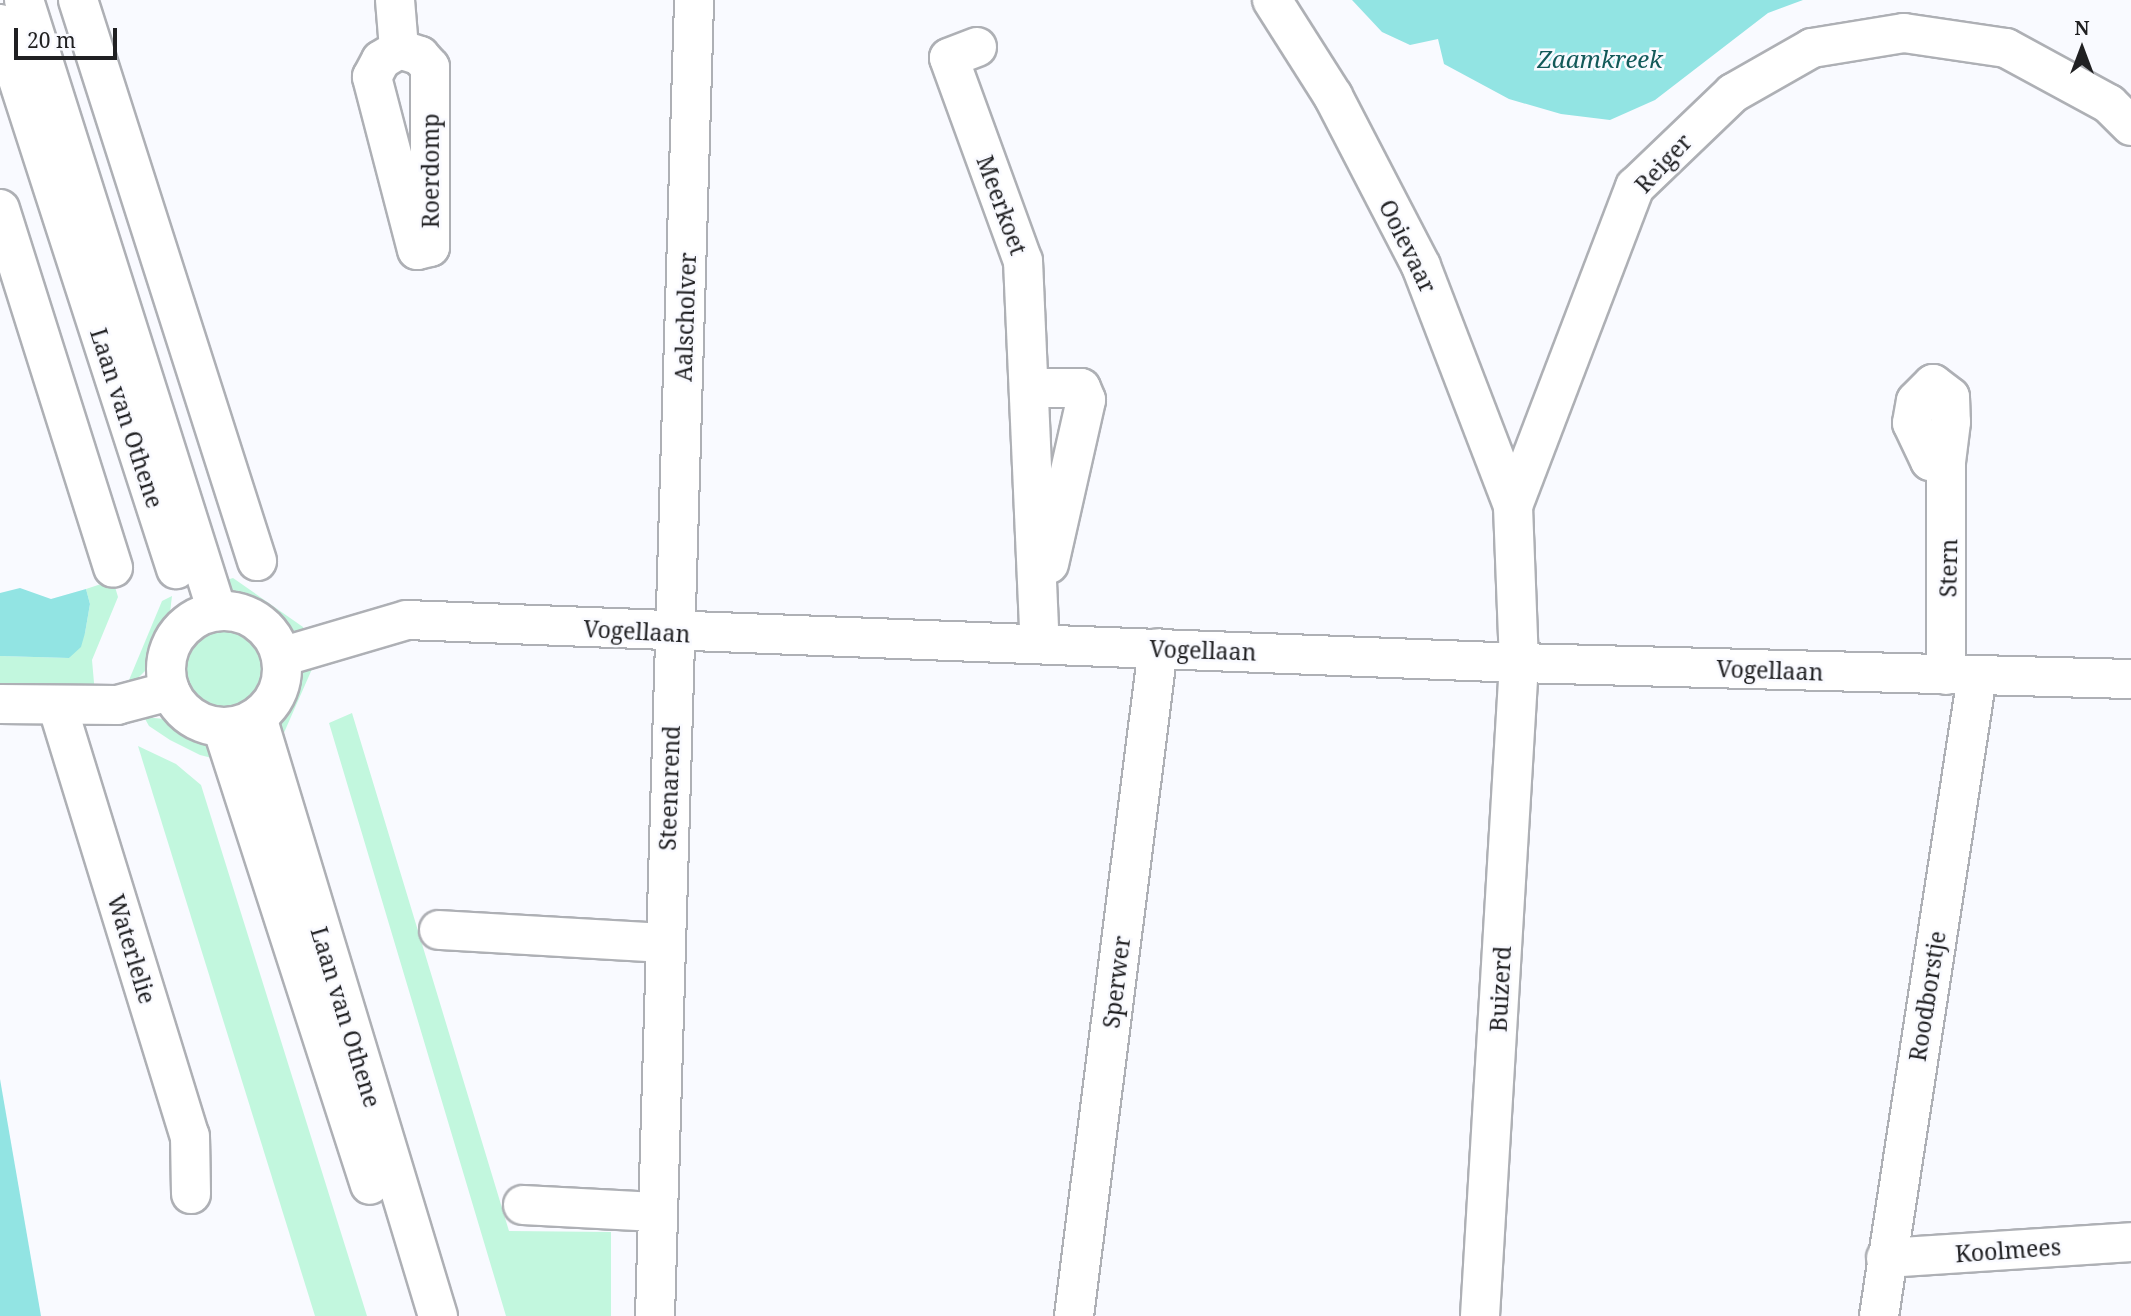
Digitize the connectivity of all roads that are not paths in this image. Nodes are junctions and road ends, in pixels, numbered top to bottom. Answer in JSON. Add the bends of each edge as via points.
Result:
{"nodes":[{"id":1,"x":24,"y":0,"type":"edge"},
{"id":2,"x":78,"y":0,"type":"edge"},
{"id":3,"x":395,"y":0,"type":"edge"},
{"id":4,"x":694,"y":0,"type":"edge"},
{"id":5,"x":1272,"y":0,"type":"edge"},
{"id":6,"x":0,"y":24,"type":"edge"},
{"id":7,"x":977,"y":47,"type":"dead end"},
{"id":8,"x":400,"y":49,"type":"dead end"},
{"id":9,"x":2131,"y":126,"type":"edge"},
{"id":10,"x":140,"y":194,"type":"junction"},
{"id":11,"x":76,"y":213,"type":"junction"},
{"id":12,"x":4,"y":221,"type":"edge"},
{"id":13,"x":1029,"y":388,"type":"junction"},
{"id":14,"x":1074,"y":457,"type":"junction"},
{"id":15,"x":1032,"y":458,"type":"junction"},
{"id":16,"x":1946,"y":462,"type":"dead end"},
{"id":17,"x":1513,"y":506,"type":"junction"},
{"id":18,"x":257,"y":561,"type":"dead end"},
{"id":19,"x":113,"y":568,"type":"dead end"},
{"id":20,"x":205,"y":615,"type":"junction"},
{"id":21,"x":1039,"y":627,"type":"junction"},
{"id":22,"x":676,"y":633,"type":"junction"},
{"id":23,"x":1158,"y":648,"type":"junction"},
{"id":24,"x":281,"y":657,"type":"junction"},
{"id":25,"x":1519,"y":663,"type":"junction"},
{"id":26,"x":1961,"y":675,"type":"junction"},
{"id":27,"x":2131,"y":679,"type":"edge"},
{"id":28,"x":170,"y":691,"type":"junction"},
{"id":29,"x":0,"y":704,"type":"edge"},
{"id":30,"x":57,"y":705,"type":"junction"},
{"id":31,"x":240,"y":722,"type":"junction"},
{"id":32,"x":439,"y":930,"type":"dead end"},
{"id":33,"x":663,"y":943,"type":"junction"},
{"id":34,"x":191,"y":1194,"type":"dead end"},
{"id":35,"x":523,"y":1205,"type":"dead end"},
{"id":36,"x":656,"y":1212,"type":"junction"},
{"id":37,"x":2131,"y":1242,"type":"edge"},
{"id":38,"x":1886,"y":1258,"type":"junction"},
{"id":39,"x":412,"y":1316,"type":"edge"},
{"id":40,"x":438,"y":1316,"type":"edge"},
{"id":41,"x":655,"y":1316,"type":"edge"},
{"id":42,"x":1074,"y":1316,"type":"edge"},
{"id":43,"x":1480,"y":1316,"type":"edge"},
{"id":44,"x":1879,"y":1316,"type":"edge"}],
"edges":[{"from":1,"to":11,"type":"street","name":"Laan van Othene"},
{"from":2,"to":10,"type":"street"},
{"from":3,"to":8,"type":"street"},
{"from":4,"to":22,"type":"street","name":"Aalscholver"},
{"from":5,"to":17,"type":"street","name":"Ooievaar","via":[[1333,96],[1421,266]]},
{"from":6,"to":11,"type":"street","name":"Laan van Othene"},
{"from":7,"to":13,"type":"street","name":"Meerkoet","via":[[949,58],[1023,261]]},
{"from":9,"to":17,"type":"street","name":"Reiger","via":[[2109,104],[2006,48],[1904,33],[1812,48],[1732,93],[1635,187]]},
{"from":10,"to":11,"type":"street"},
{"from":10,"to":18,"type":"street"},
{"from":11,"to":12,"type":"street"},
{"from":11,"to":20,"type":"street","name":"Laan van Othene"},
{"from":12,"to":19,"type":"street"},
{"from":13,"to":14,"type":"street","via":[[1081,388],[1086,400]]},
{"from":13,"to":15,"type":"street","name":"Meerkoet"},
{"from":14,"to":15,"type":"street"},
{"from":14,"to":21,"type":"street"},
{"from":15,"to":21,"type":"street","name":"Meerkoet"},
{"from":16,"to":26,"type":"street","name":"Stern"},
{"from":17,"to":25,"type":"street","name":"Reiger"},
{"from":20,"to":24,"type":"street","via":[[251,617],[270,634]]},
{"from":20,"to":28,"type":"street","via":[[178,633],[168,651]]},
{"from":21,"to":22,"type":"street","name":"Vogellaan"},
{"from":21,"to":23,"type":"street","name":"Vogellaan"},
{"from":22,"to":24,"type":"street","name":"Vogellaan","via":[[407,620]]},
{"from":22,"to":33,"type":"street","name":"Steenarend"},
{"from":23,"to":25,"type":"street","name":"Vogellaan"},
{"from":23,"to":42,"type":"street","name":"Sperwer"},
{"from":24,"to":31,"type":"street","via":[[278,691]]},
{"from":25,"to":26,"type":"street","name":"Vogellaan"},
{"from":25,"to":43,"type":"street","name":"Buizerd"},
{"from":26,"to":27,"type":"street","name":"Vogellaan"},
{"from":26,"to":38,"type":"street","name":"Roodborstje"},
{"from":28,"to":30,"type":"street","via":[[117,705]]},
{"from":28,"to":31,"type":"street","via":[[191,717]]},
{"from":29,"to":30,"type":"street"},
{"from":30,"to":34,"type":"street","name":"Waterlelie","via":[[190,1136]]},
{"from":31,"to":39,"type":"street","name":"Laan van Othene"},
{"from":31,"to":40,"type":"street","name":"Laan van Othene"},
{"from":32,"to":33,"type":"street"},
{"from":33,"to":36,"type":"street","name":"Steenarend"},
{"from":35,"to":36,"type":"street"},
{"from":36,"to":41,"type":"street","name":"Steenarend"},
{"from":37,"to":38,"type":"street","name":"Koolmees"},
{"from":38,"to":44,"type":"street","name":"Roodborstje"}]}
